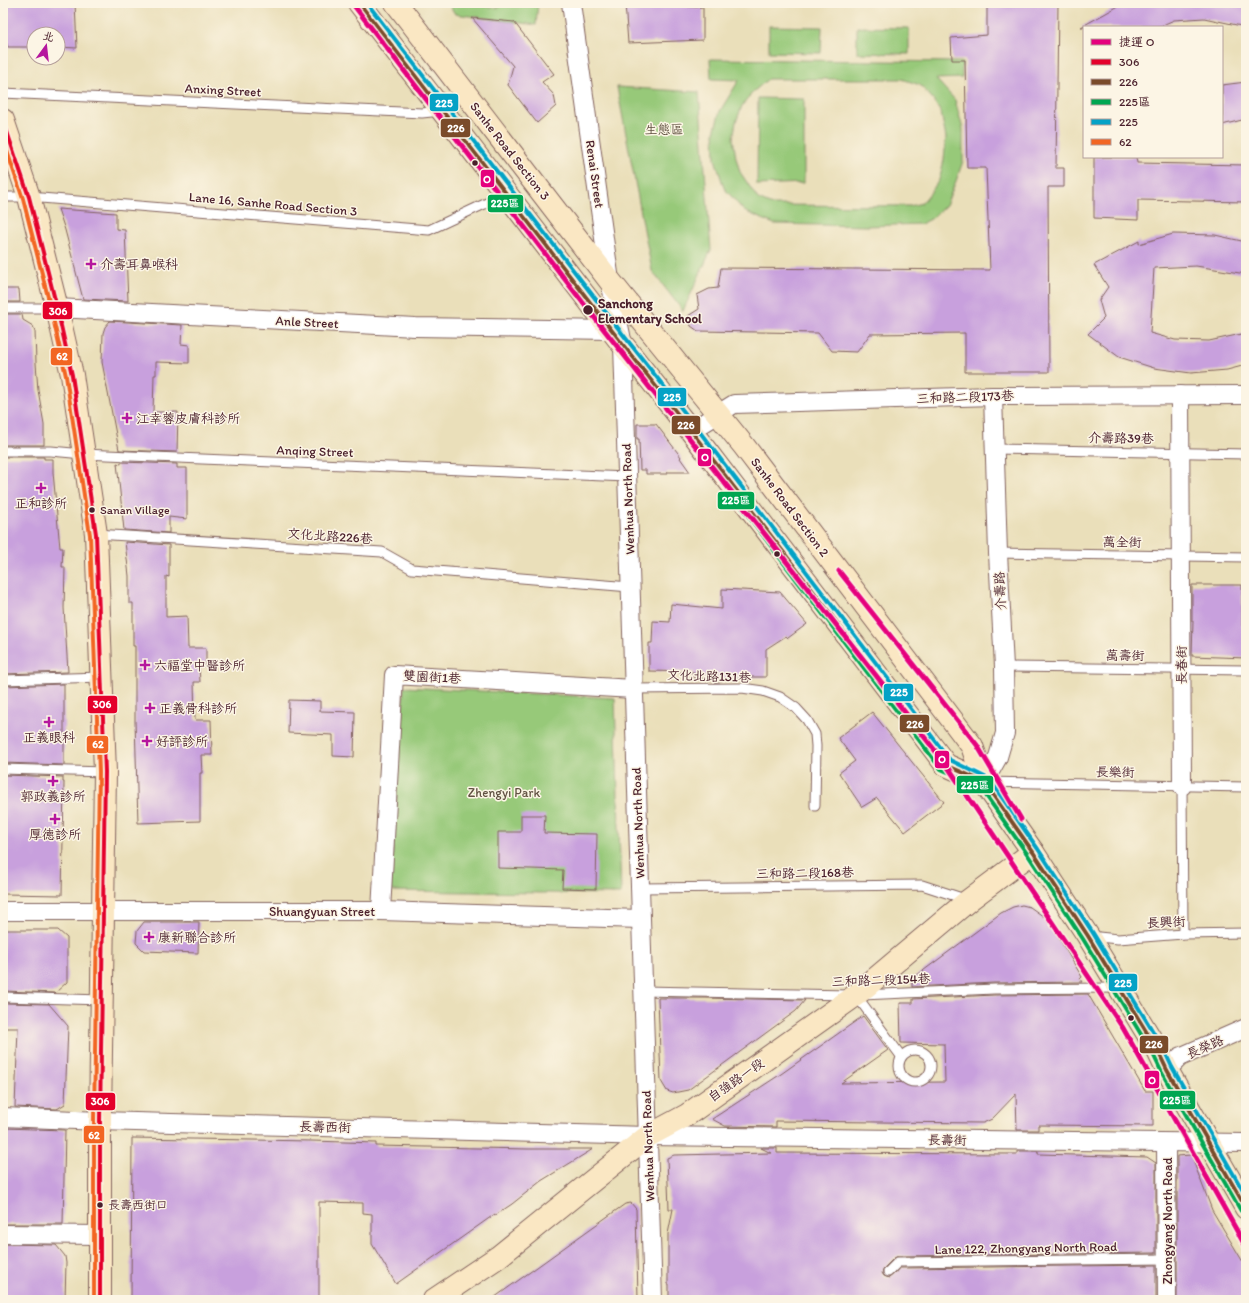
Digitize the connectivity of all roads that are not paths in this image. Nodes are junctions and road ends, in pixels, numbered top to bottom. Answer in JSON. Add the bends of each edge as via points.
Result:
{"nodes":[{"id":1,"x":359,"y":3,"type":"edge"},
{"id":2,"x":396,"y":3,"type":"edge"},
{"id":3,"x":572,"y":3,"type":"edge"},
{"id":4,"x":3,"y":93,"type":"edge"},
{"id":5,"x":442,"y":111,"type":"junction"},
{"id":6,"x":3,"y":120,"type":"edge"},
{"id":7,"x":7,"y":143,"type":"edge"},
{"id":8,"x":506,"y":194,"type":"junction"},
{"id":9,"x":3,"y":197,"type":"edge"},
{"id":10,"x":29,"y":197,"type":"junction"},
{"id":11,"x":610,"y":281,"type":"junction"},
{"id":12,"x":3,"y":308,"type":"edge"},
{"id":13,"x":57,"y":308,"type":"junction"},
{"id":14,"x":617,"y":337,"type":"junction"},
{"id":15,"x":1180,"y":395,"type":"junction"},
{"id":16,"x":1246,"y":395,"type":"edge"},
{"id":17,"x":993,"y":396,"type":"junction"},
{"id":18,"x":717,"y":414,"type":"junction"},
{"id":19,"x":691,"y":431,"type":"junction"},
{"id":20,"x":995,"y":448,"type":"junction"},
{"id":21,"x":3,"y":451,"type":"edge"},
{"id":22,"x":1180,"y":452,"type":"junction"},
{"id":23,"x":83,"y":454,"type":"junction"},
{"id":24,"x":1246,"y":454,"type":"edge"},
{"id":25,"x":627,"y":477,"type":"junction"},
{"id":26,"x":96,"y":534,"type":"junction"},
{"id":27,"x":998,"y":553,"type":"junction"},
{"id":28,"x":1181,"y":556,"type":"junction"},
{"id":29,"x":1246,"y":557,"type":"edge"},
{"id":30,"x":630,"y":587,"type":"junction"},
{"id":31,"x":1004,"y":667,"type":"junction"},
{"id":32,"x":1181,"y":668,"type":"junction"},
{"id":33,"x":1246,"y":670,"type":"edge"},
{"id":34,"x":102,"y":678,"type":"junction"},
{"id":35,"x":3,"y":680,"type":"edge"},
{"id":36,"x":633,"y":689,"type":"junction"},
{"id":37,"x":3,"y":769,"type":"edge"},
{"id":38,"x":106,"y":772,"type":"junction"},
{"id":39,"x":984,"y":782,"type":"junction"},
{"id":40,"x":1182,"y":786,"type":"junction"},
{"id":41,"x":1246,"y":788,"type":"edge"},
{"id":42,"x":815,"y":806,"type":"dead end"},
{"id":43,"x":1033,"y":852,"type":"junction"},
{"id":44,"x":640,"y":888,"type":"junction"},
{"id":45,"x":969,"y":900,"type":"junction"},
{"id":46,"x":3,"y":911,"type":"edge"},
{"id":47,"x":103,"y":911,"type":"junction"},
{"id":48,"x":381,"y":911,"type":"junction"},
{"id":49,"x":640,"y":919,"type":"junction"},
{"id":50,"x":1246,"y":933,"type":"edge"},
{"id":51,"x":1183,"y":934,"type":"junction"},
{"id":52,"x":1088,"y":936,"type":"junction"},
{"id":53,"x":1120,"y":988,"type":"junction"},
{"id":54,"x":643,"y":991,"type":"junction"},
{"id":55,"x":856,"y":995,"type":"junction"},
{"id":56,"x":3,"y":997,"type":"edge"},
{"id":57,"x":102,"y":1000,"type":"junction"},
{"id":58,"x":1246,"y":1028,"type":"edge"},
{"id":59,"x":901,"y":1056,"type":"dead end"},
{"id":60,"x":1167,"y":1070,"type":"junction"},
{"id":61,"x":3,"y":1117,"type":"edge"},
{"id":62,"x":100,"y":1121,"type":"junction"},
{"id":63,"x":648,"y":1136,"type":"junction"},
{"id":64,"x":1166,"y":1142,"type":"junction"},
{"id":65,"x":1209,"y":1143,"type":"junction"},
{"id":66,"x":1246,"y":1143,"type":"edge"},
{"id":67,"x":1246,"y":1208,"type":"edge"},
{"id":68,"x":3,"y":1234,"type":"edge"},
{"id":69,"x":100,"y":1236,"type":"junction"},
{"id":70,"x":1167,"y":1259,"type":"junction"},
{"id":71,"x":888,"y":1272,"type":"dead end"},
{"id":72,"x":100,"y":1300,"type":"edge"},
{"id":73,"x":434,"y":1300,"type":"edge"},
{"id":74,"x":653,"y":1300,"type":"edge"},
{"id":75,"x":1167,"y":1300,"type":"edge"}],
"edges":[{"from":1,"to":5,"type":"main road"},
{"from":2,"to":11,"type":"main road","name":"Sanhe Road Section 3"},
{"from":3,"to":11,"type":"street","name":"Renai Street"},
{"from":4,"to":5,"type":"lane","name":"Anxing Street","via":[[422,113]]},
{"from":5,"to":8,"type":"main road"},
{"from":6,"to":7,"type":"main road"},
{"from":7,"to":10,"type":"main road"},
{"from":8,"to":10,"type":"lane","name":"Lane 16, Sanhe Road Section 3","via":[[430,230]]},
{"from":8,"to":14,"type":"main road"},
{"from":9,"to":10,"type":"lane","name":"Lane 16, Sanhe Road Section 3"},
{"from":10,"to":13,"type":"main road"},
{"from":11,"to":14,"type":"street","name":"Renai Street"},
{"from":11,"to":18,"type":"main road","name":"Sanhe Road Section 2"},
{"from":12,"to":13,"type":"lane","name":"Anle Street"},
{"from":13,"to":14,"type":"street","name":"Anle Street"},
{"from":13,"to":23,"type":"main road","via":[[72,375]]},
{"from":14,"to":19,"type":"main road"},
{"from":14,"to":25,"type":"street","name":"Wenhua North Road"},
{"from":15,"to":16,"type":"street","name":"三和路二段173巷"},
{"from":15,"to":17,"type":"street","name":"三和路二段173巷"},
{"from":15,"to":22,"type":"street","name":"長春街"},
{"from":17,"to":18,"type":"street","name":"三和路二段173巷","via":[[734,404]]},
{"from":17,"to":20,"type":"street","name":"介壽路"},
{"from":18,"to":19,"type":"street","name":"三和路二段173巷"},
{"from":18,"to":39,"type":"main road","name":"Sanhe Road Section 2","via":[[972,746]]},
{"from":19,"to":39,"type":"main road","via":[[946,765]]},
{"from":20,"to":22,"type":"lane","name":"介壽路39巷"},
{"from":20,"to":27,"type":"street","name":"介壽路"},
{"from":21,"to":23,"type":"lane","name":"Anqing Street","via":[[51,450]]},
{"from":22,"to":24,"type":"lane","name":"介壽路39巷"},
{"from":22,"to":28,"type":"street","name":"長春街"},
{"from":23,"to":25,"type":"lane","name":"Anqing Street"},
{"from":23,"to":26,"type":"main road"},
{"from":25,"to":30,"type":"street","name":"Wenhua North Road"},
{"from":26,"to":30,"type":"lane","name":"文化北路226巷","via":[[382,552],[412,569]]},
{"from":26,"to":34,"type":"main road"},
{"from":27,"to":28,"type":"lane","name":"萬全街"},
{"from":27,"to":31,"type":"street","name":"介壽路"},
{"from":28,"to":29,"type":"lane","name":"萬全街"},
{"from":28,"to":32,"type":"street","name":"長春街"},
{"from":30,"to":36,"type":"street","name":"Wenhua North Road"},
{"from":31,"to":32,"type":"lane","name":"萬壽街"},
{"from":31,"to":39,"type":"street","name":"介壽路","via":[[1006,733],[998,757]]},
{"from":32,"to":33,"type":"lane","name":"萬壽街"},
{"from":32,"to":40,"type":"street","name":"長春街"},
{"from":34,"to":35,"type":"lane"},
{"from":34,"to":38,"type":"main road"},
{"from":36,"to":42,"type":"lane","name":"文化北路131巷","via":[[742,688],[780,697],[796,708],[807,720],[814,734]]},
{"from":36,"to":44,"type":"street","name":"Wenhua North Road"},
{"from":36,"to":48,"type":"street","name":"雙園街1巷","via":[[394,675]]},
{"from":37,"to":38,"type":"lane"},
{"from":38,"to":47,"type":"main road"},
{"from":39,"to":40,"type":"lane","name":"長樂街"},
{"from":39,"to":43,"type":"main road","name":"Sanhe Road Section 2"},
{"from":40,"to":41,"type":"lane","name":"長樂街"},
{"from":40,"to":51,"type":"lane","name":"長春街"},
{"from":43,"to":45,"type":"main road","name":"自強路一段"},
{"from":43,"to":52,"type":"main road","name":"Sanhe Road Section 2"},
{"from":44,"to":45,"type":"lane","name":"三和路二段168巷","via":[[922,885]]},
{"from":44,"to":49,"type":"street","name":"Wenhua North Road"},
{"from":45,"to":55,"type":"main road","name":"自強路一段"},
{"from":46,"to":47,"type":"street","name":"Shuangyuan Street"},
{"from":47,"to":48,"type":"street","name":"Shuangyuan Street"},
{"from":47,"to":57,"type":"main road"},
{"from":48,"to":49,"type":"street","name":"Shuangyuan Street"},
{"from":49,"to":54,"type":"street","name":"Wenhua North Road"},
{"from":50,"to":51,"type":"lane","name":"長興街"},
{"from":51,"to":52,"type":"lane","name":"長興街","via":[[1118,939]]},
{"from":52,"to":53,"type":"main road","name":"Sanhe Road Section 2"},
{"from":53,"to":55,"type":"lane","name":"三和路二段154巷","via":[[994,989]]},
{"from":53,"to":60,"type":"main road","name":"Sanhe Road Section 2"},
{"from":54,"to":55,"type":"lane","name":"三和路二段154巷"},
{"from":54,"to":63,"type":"street","name":"Wenhua North Road"},
{"from":55,"to":59,"type":"lane"},
{"from":55,"to":63,"type":"main road","name":"自強路一段","via":[[687,1115]]},
{"from":56,"to":57,"type":"lane"},
{"from":57,"to":62,"type":"main road"},
{"from":58,"to":60,"type":"street","name":"長榮路","via":[[1180,1058]]},
{"from":60,"to":65,"type":"main road","name":"Sanhe Road Section 2"},
{"from":61,"to":62,"type":"street","name":"長壽西街"},
{"from":62,"to":63,"type":"street","name":"長壽西街"},
{"from":62,"to":69,"type":"main road"},
{"from":63,"to":64,"type":"street","name":"長壽街"},
{"from":63,"to":73,"type":"main road","name":"自強路一段","via":[[498,1256]]},
{"from":63,"to":74,"type":"street","name":"Wenhua North Road"},
{"from":64,"to":65,"type":"street","name":"長壽街"},
{"from":64,"to":70,"type":"street","name":"Zhongyang North Road"},
{"from":65,"to":66,"type":"street","name":"長壽街"},
{"from":65,"to":67,"type":"main road","name":"Sanhe Road Section 2"},
{"from":68,"to":69,"type":"street"},
{"from":69,"to":72,"type":"main road"},
{"from":70,"to":71,"type":"lane","name":"Lane 122, Zhongyang North Road","via":[[898,1262]]},
{"from":70,"to":75,"type":"street","name":"Zhongyang North Road"}]}
